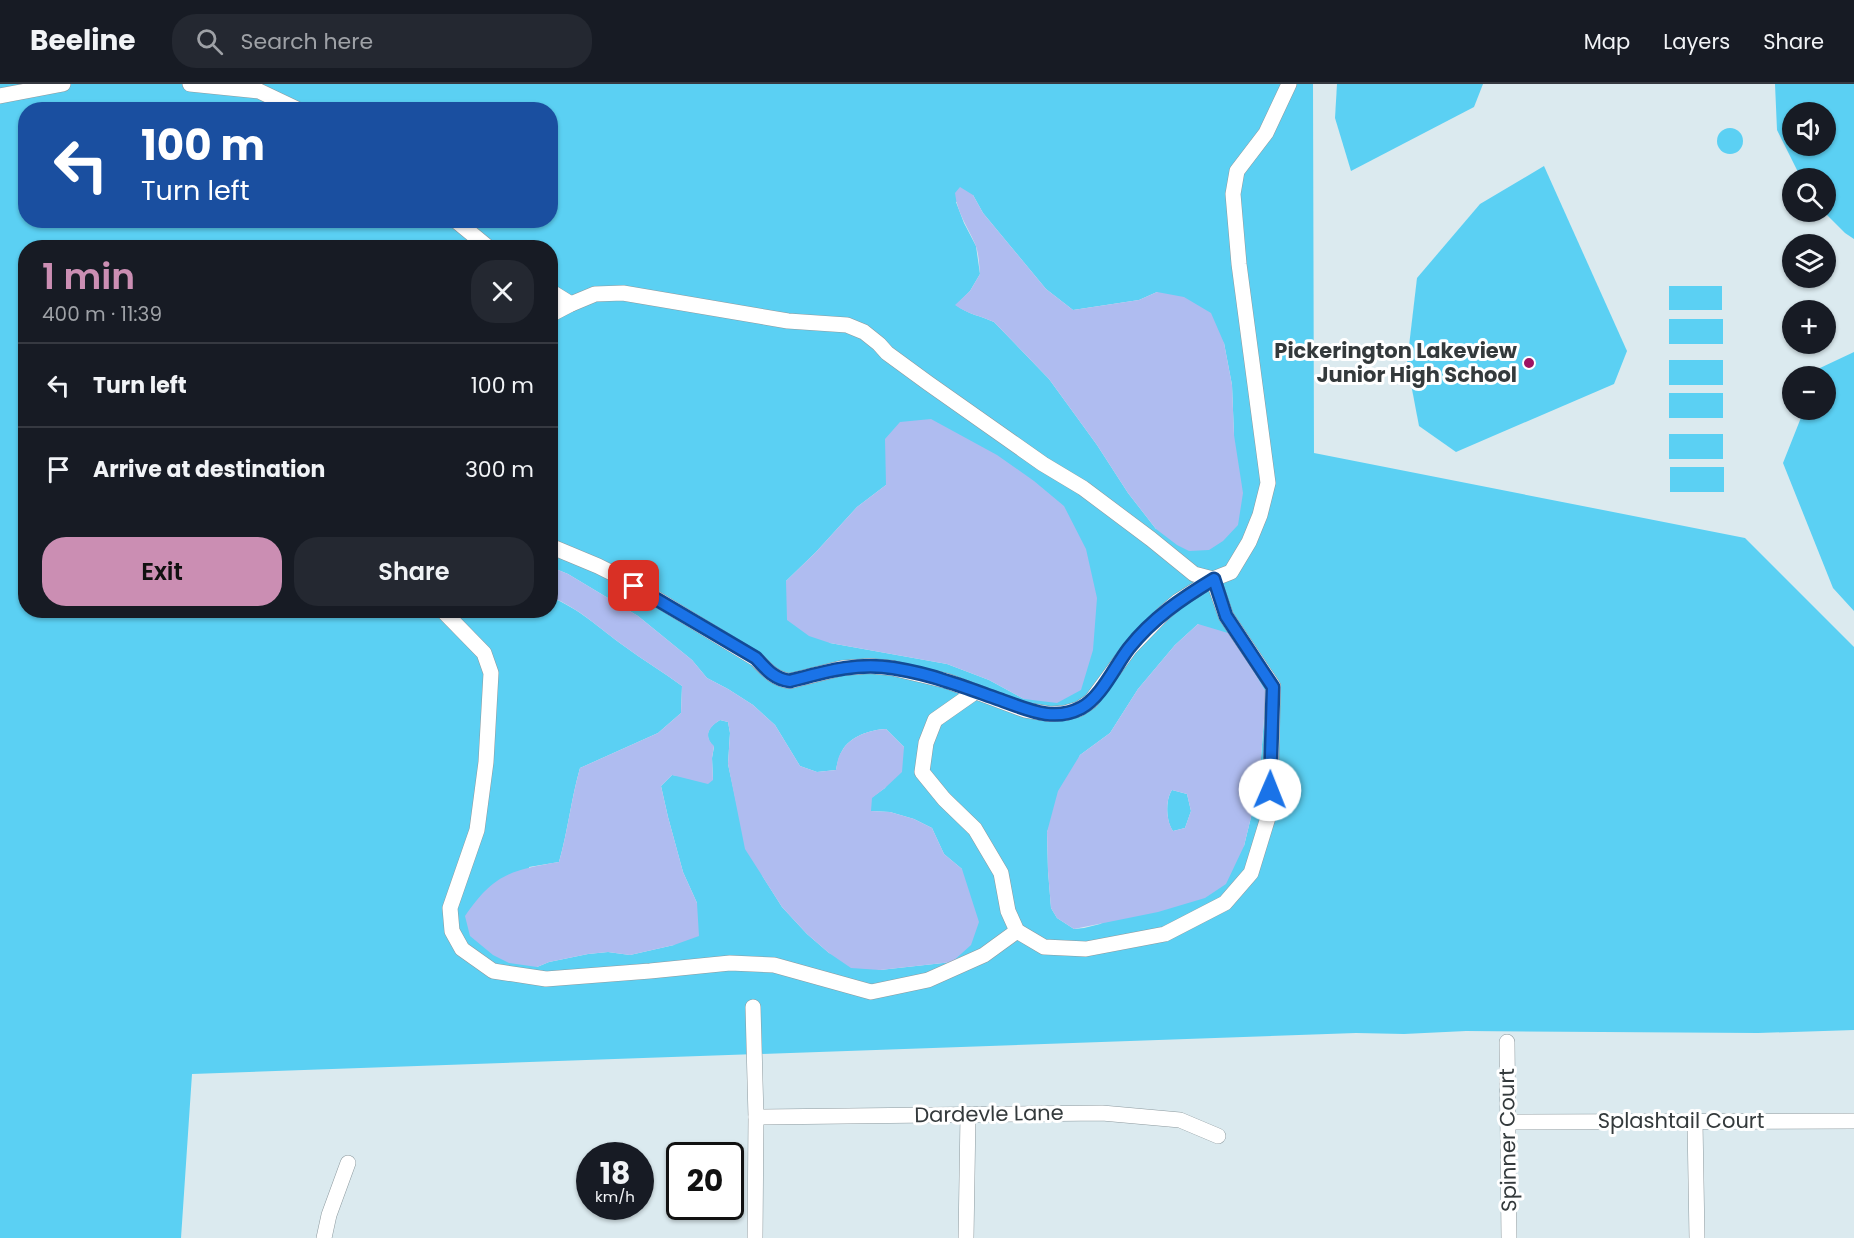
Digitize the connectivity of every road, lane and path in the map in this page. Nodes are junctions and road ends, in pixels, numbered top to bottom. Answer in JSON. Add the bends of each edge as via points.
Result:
{"nodes":[{"id":1,"x":63,"y":84,"type":"edge"},
{"id":2,"x":189,"y":84,"type":"edge"},
{"id":3,"x":1289,"y":84,"type":"edge"},
{"id":4,"x":0,"y":96,"type":"edge"},
{"id":5,"x":282,"y":102,"type":"edge"},
{"id":6,"x":465,"y":228,"type":"edge"},
{"id":7,"x":479,"y":240,"type":"edge"},
{"id":8,"x":558,"y":296,"type":"edge"},
{"id":9,"x":571,"y":303,"type":"junction"},
{"id":10,"x":558,"y":310,"type":"edge"},
{"id":11,"x":558,"y":549,"type":"edge"},
{"id":12,"x":1214,"y":579,"type":"junction"},
{"id":13,"x":450,"y":618,"type":"edge"},
{"id":14,"x":975,"y":692,"type":"junction"},
{"id":15,"x":1017,"y":931,"type":"junction"},
{"id":16,"x":753,"y":1007,"type":"dead end"},
{"id":17,"x":1507,"y":1042,"type":"dead end"},
{"id":18,"x":968,"y":1115,"type":"junction"},
{"id":19,"x":756,"y":1117,"type":"junction"},
{"id":20,"x":1854,"y":1121,"type":"edge"},
{"id":21,"x":1508,"y":1122,"type":"junction"},
{"id":22,"x":1695,"y":1122,"type":"junction"},
{"id":23,"x":1218,"y":1136,"type":"dead end"},
{"id":24,"x":348,"y":1163,"type":"dead end"},
{"id":25,"x":324,"y":1238,"type":"edge"},
{"id":26,"x":754,"y":1238,"type":"edge"},
{"id":27,"x":966,"y":1238,"type":"edge"},
{"id":28,"x":1509,"y":1238,"type":"edge"},
{"id":29,"x":1697,"y":1238,"type":"edge"}],
"edges":[{"from":1,"to":4,"type":"street"},
{"from":2,"to":5,"type":"street","via":[[259,91]]},
{"from":3,"to":12,"type":"street","via":[[1266,133],[1237,171],[1233,194],[1268,483],[1250,542],[1231,572]]},
{"from":6,"to":7,"type":"street"},
{"from":8,"to":9,"type":"street"},
{"from":9,"to":10,"type":"street"},
{"from":9,"to":12,"type":"street","via":[[595,294],[623,293],[788,321],[847,325],[864,332],[928,383],[1083,488],[1194,574]]},
{"from":11,"to":14,"type":"street","via":[[622,578],[756,658],[781,680],[870,666],[921,673]]},
{"from":12,"to":14,"type":"street","via":[[1178,601],[1151,626],[1091,702],[1079,709],[1050,714],[1025,710]]},
{"from":12,"to":15,"type":"street","via":[[1226,616],[1273,687],[1270,811],[1251,873],[1225,903],[1165,934],[1086,950],[1044,947]]},
{"from":13,"to":15,"type":"street","via":[[484,653],[491,673],[477,830],[450,908],[452,931],[462,949],[493,971],[546,979],[730,963],[774,965],[871,992],[928,980],[984,955]]},
{"from":14,"to":15,"type":"street","via":[[935,720],[926,742],[922,772],[975,829],[1001,873],[1008,911]]},
{"from":16,"to":19,"type":"street"},
{"from":17,"to":21,"type":"street","name":"Spinner Court"},
{"from":18,"to":19,"type":"street","name":"Dardevle Lane"},
{"from":18,"to":23,"type":"street","name":"Dardevle Lane","via":[[1102,1113],[1180,1120]]},
{"from":18,"to":27,"type":"street"},
{"from":19,"to":26,"type":"street"},
{"from":20,"to":22,"type":"street","name":"Splashtail Court"},
{"from":21,"to":22,"type":"street","name":"Splashtail Court"},
{"from":21,"to":28,"type":"street","name":"Spinner Court"},
{"from":22,"to":29,"type":"street"},
{"from":24,"to":25,"type":"street"}]}
